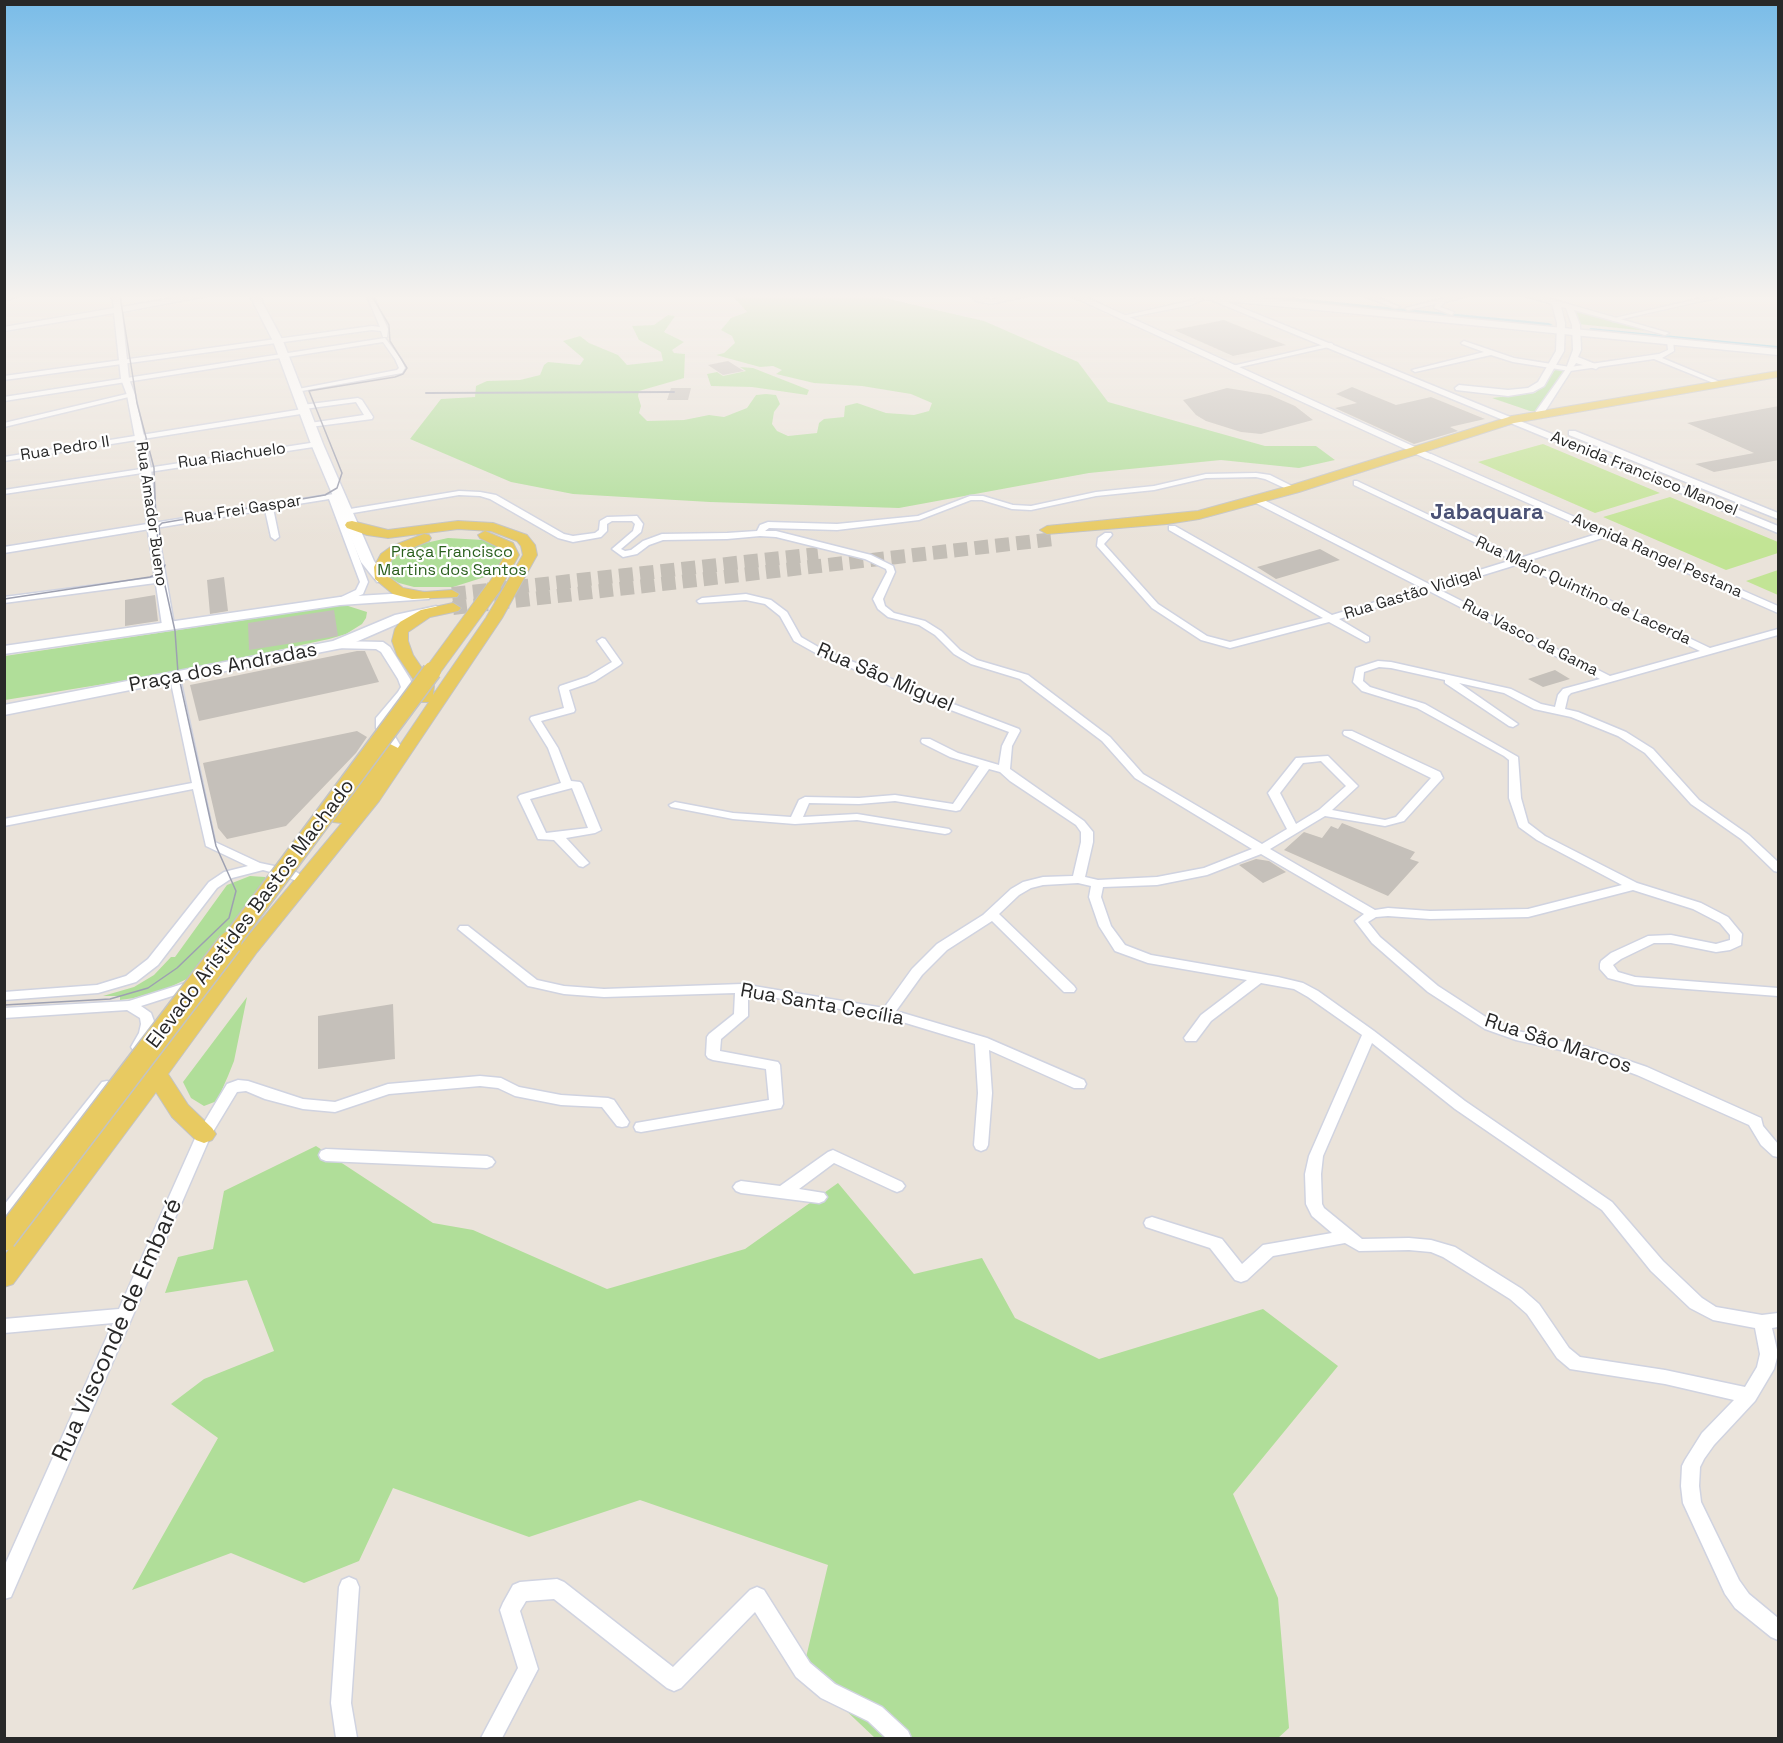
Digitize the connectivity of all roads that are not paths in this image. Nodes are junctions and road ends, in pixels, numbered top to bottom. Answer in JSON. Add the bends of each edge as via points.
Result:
{"nodes":[{"id":1,"x":136,"y":377,"type":"edge"},
{"id":2,"x":291,"y":377,"type":"edge"},
{"id":3,"x":380,"y":377,"type":"edge"},
{"id":4,"x":1254,"y":377,"type":"edge"},
{"id":5,"x":1421,"y":377,"type":"edge"},
{"id":6,"x":1546,"y":377,"type":"edge"},
{"id":7,"x":1564,"y":377,"type":"edge"},
{"id":8,"x":1702,"y":377,"type":"edge"},
{"id":9,"x":1759,"y":377,"type":"edge"},
{"id":10,"x":125,"y":379,"type":"junction"},
{"id":11,"x":1779,"y":380,"type":"edge"},
{"id":12,"x":1718,"y":384,"type":"junction"},
{"id":13,"x":1451,"y":388,"type":"junction"},
{"id":14,"x":296,"y":390,"type":"junction"},
{"id":15,"x":131,"y":395,"type":"junction"},
{"id":16,"x":1551,"y":397,"type":"junction"},
{"id":17,"x":4,"y":399,"type":"edge"},
{"id":18,"x":1497,"y":403,"type":"dead end"},
{"id":19,"x":1586,"y":406,"type":"junction"},
{"id":20,"x":303,"y":409,"type":"junction"},
{"id":21,"x":1530,"y":420,"type":"junction"},
{"id":22,"x":4,"y":425,"type":"edge"},
{"id":23,"x":310,"y":425,"type":"junction"},
{"id":24,"x":1565,"y":430,"type":"dead end"},
{"id":25,"x":140,"y":437,"type":"junction"},
{"id":26,"x":317,"y":444,"type":"junction"},
{"id":27,"x":1415,"y":449,"type":"junction"},
{"id":28,"x":1431,"y":456,"type":"junction"},
{"id":29,"x":4,"y":459,"type":"edge"},
{"id":30,"x":146,"y":469,"type":"junction"},
{"id":31,"x":1689,"y":481,"type":"junction"},
{"id":32,"x":1357,"y":483,"type":"junction"},
{"id":33,"x":1674,"y":485,"type":"junction"},
{"id":34,"x":1294,"y":489,"type":"junction"},
{"id":35,"x":4,"y":492,"type":"edge"},
{"id":36,"x":336,"y":496,"type":"junction"},
{"id":37,"x":268,"y":506,"type":"junction"},
{"id":38,"x":1276,"y":509,"type":"junction"},
{"id":39,"x":1254,"y":510,"type":"junction"},
{"id":40,"x":1779,"y":516,"type":"edge"},
{"id":41,"x":349,"y":518,"type":"junction"},
{"id":42,"x":152,"y":525,"type":"junction"},
{"id":43,"x":1172,"y":528,"type":"junction"},
{"id":44,"x":1779,"y":530,"type":"edge"},
{"id":45,"x":760,"y":533,"type":"junction"},
{"id":46,"x":1606,"y":534,"type":"junction"},
{"id":47,"x":1108,"y":535,"type":"junction"},
{"id":48,"x":274,"y":537,"type":"dead end"},
{"id":49,"x":4,"y":550,"type":"edge"},
{"id":50,"x":1519,"y":561,"type":"junction"},
{"id":51,"x":382,"y":579,"type":"junction"},
{"id":52,"x":160,"y":580,"type":"junction"},
{"id":53,"x":503,"y":587,"type":"junction"},
{"id":54,"x":1432,"y":589,"type":"junction"},
{"id":55,"x":424,"y":596,"type":"junction"},
{"id":56,"x":4,"y":600,"type":"edge"},
{"id":57,"x":702,"y":601,"type":"dead end"},
{"id":58,"x":333,"y":602,"type":"junction"},
{"id":59,"x":436,"y":610,"type":"junction"},
{"id":60,"x":1779,"y":610,"type":"edge"},
{"id":61,"x":1330,"y":620,"type":"junction"},
{"id":62,"x":168,"y":625,"type":"junction"},
{"id":63,"x":1779,"y":632,"type":"edge"},
{"id":64,"x":361,"y":636,"type":"junction"},
{"id":65,"x":1366,"y":639,"type":"dead end"},
{"id":66,"x":602,"y":641,"type":"dead end"},
{"id":67,"x":337,"y":645,"type":"junction"},
{"id":68,"x":4,"y":650,"type":"edge"},
{"id":69,"x":1711,"y":652,"type":"junction"},
{"id":70,"x":175,"y":678,"type":"junction"},
{"id":71,"x":1609,"y":678,"type":"junction"},
{"id":72,"x":1445,"y":679,"type":"junction"},
{"id":73,"x":4,"y":710,"type":"edge"},
{"id":74,"x":1560,"y":710,"type":"junction"},
{"id":75,"x":1513,"y":724,"type":"dead end"},
{"id":76,"x":1348,"y":733,"type":"dead end"},
{"id":77,"x":926,"y":741,"type":"dead end"},
{"id":78,"x":393,"y":745,"type":"junction"},
{"id":79,"x":985,"y":766,"type":"junction"},
{"id":80,"x":1004,"y":770,"type":"junction"},
{"id":81,"x":198,"y":785,"type":"junction"},
{"id":82,"x":567,"y":785,"type":"junction"},
{"id":83,"x":675,"y":805,"type":"dead end"},
{"id":84,"x":1323,"y":812,"type":"junction"},
{"id":85,"x":795,"y":821,"type":"junction"},
{"id":86,"x":4,"y":823,"type":"edge"},
{"id":87,"x":1293,"y":829,"type":"junction"},
{"id":88,"x":945,"y":831,"type":"dead end"},
{"id":89,"x":557,"y":836,"type":"junction"},
{"id":90,"x":1262,"y":849,"type":"junction"},
{"id":91,"x":583,"y":863,"type":"dead end"},
{"id":92,"x":257,"y":866,"type":"junction"},
{"id":93,"x":1779,"y":868,"type":"edge"},
{"id":94,"x":304,"y":878,"type":"junction"},
{"id":95,"x":1078,"y":879,"type":"junction"},
{"id":96,"x":1098,"y":884,"type":"junction"},
{"id":97,"x":1632,"y":886,"type":"junction"},
{"id":98,"x":992,"y":914,"type":"junction"},
{"id":99,"x":1373,"y":914,"type":"junction"},
{"id":100,"x":464,"y":928,"type":"dead end"},
{"id":101,"x":230,"y":972,"type":"junction"},
{"id":102,"x":1260,"y":977,"type":"junction"},
{"id":103,"x":742,"y":988,"type":"junction"},
{"id":104,"x":1069,"y":989,"type":"dead end"},
{"id":105,"x":1779,"y":992,"type":"edge"},
{"id":106,"x":4,"y":996,"type":"edge"},
{"id":107,"x":130,"y":1005,"type":"junction"},
{"id":108,"x":4,"y":1013,"type":"edge"},
{"id":109,"x":887,"y":1013,"type":"junction"},
{"id":110,"x":1369,"y":1034,"type":"junction"},
{"id":111,"x":1191,"y":1038,"type":"dead end"},
{"id":112,"x":982,"y":1041,"type":"junction"},
{"id":113,"x":156,"y":1074,"type":"junction"},
{"id":114,"x":1080,"y":1084,"type":"dead end"},
{"id":115,"x":622,"y":1122,"type":"dead end"},
{"id":116,"x":641,"y":1127,"type":"dead end"},
{"id":117,"x":204,"y":1134,"type":"junction"},
{"id":118,"x":981,"y":1145,"type":"dead end"},
{"id":119,"x":1779,"y":1152,"type":"edge"},
{"id":120,"x":326,"y":1155,"type":"dead end"},
{"id":121,"x":487,"y":1162,"type":"dead end"},
{"id":122,"x":897,"y":1186,"type":"dead end"},
{"id":123,"x":741,"y":1187,"type":"dead end"},
{"id":124,"x":783,"y":1192,"type":"junction"},
{"id":125,"x":819,"y":1197,"type":"dead end"},
{"id":126,"x":4,"y":1217,"type":"edge"},
{"id":127,"x":1152,"y":1223,"type":"dead end"},
{"id":128,"x":4,"y":1239,"type":"edge"},
{"id":129,"x":1352,"y":1241,"type":"junction"},
{"id":130,"x":4,"y":1276,"type":"edge"},
{"id":131,"x":124,"y":1315,"type":"junction"},
{"id":132,"x":1770,"y":1321,"type":"edge"},
{"id":133,"x":4,"y":1326,"type":"edge"},
{"id":134,"x":1749,"y":1396,"type":"junction"},
{"id":135,"x":349,"y":1587,"type":"dead end"},
{"id":136,"x":4,"y":1590,"type":"edge"},
{"id":137,"x":1779,"y":1629,"type":"edge"},
{"id":138,"x":346,"y":1738,"type":"edge"},
{"id":139,"x":491,"y":1738,"type":"edge"},
{"id":140,"x":901,"y":1738,"type":"edge"}],
"edges":[{"from":1,"to":10,"type":"street"},
{"from":2,"to":14,"type":"main road"},
{"from":3,"to":14,"type":"street"},
{"from":4,"to":27,"type":"main road","name":"Avenida Rangel Pestana"},
{"from":5,"to":13,"type":"street","name":"Avenida Francisco Manoel"},
{"from":6,"to":13,"type":"street","via":[[1541,384],[1519,392]]},
{"from":7,"to":16,"type":"street"},
{"from":8,"to":12,"type":"street"},
{"from":9,"to":12,"type":"main road"},
{"from":10,"to":15,"type":"street","name":"Rua Amador Bueno"},
{"from":10,"to":17,"type":"street"},
{"from":11,"to":21,"type":"main road"},
{"from":12,"to":19,"type":"main road"},
{"from":13,"to":18,"type":"street","name":"Avenida Francisco Manoel"},
{"from":13,"to":21,"type":"street","name":"Avenida Francisco Manoel"},
{"from":14,"to":20,"type":"main road"},
{"from":15,"to":22,"type":"street"},
{"from":15,"to":25,"type":"street","name":"Rua Amador Bueno"},
{"from":16,"to":19,"type":"main road"},
{"from":16,"to":21,"type":"street"},
{"from":19,"to":21,"type":"main road"},
{"from":20,"to":23,"type":"main road"},
{"from":20,"to":23,"type":"street","name":"Rua Pedro II","via":[[358,400],[369,417]]},
{"from":20,"to":25,"type":"street","name":"Rua Pedro II"},
{"from":21,"to":27,"type":"main road"},
{"from":21,"to":28,"type":"main road"},
{"from":21,"to":33,"type":"street","name":"Avenida Francisco Manoel"},
{"from":23,"to":26,"type":"main road"},
{"from":24,"to":31,"type":"street","name":"Avenida Francisco Manoel"},
{"from":25,"to":29,"type":"street","name":"Rua Pedro II"},
{"from":25,"to":30,"type":"street","name":"Rua Amador Bueno"},
{"from":26,"to":30,"type":"street","name":"Rua Riachuelo"},
{"from":26,"to":36,"type":"main road"},
{"from":27,"to":28,"type":"main road","name":"Avenida Rangel Pestana"},
{"from":27,"to":34,"type":"main road"},
{"from":28,"to":32,"type":"main road"},
{"from":28,"to":46,"type":"street","name":"Avenida Rangel Pestana"},
{"from":30,"to":35,"type":"street","name":"Rua Riachuelo"},
{"from":30,"to":42,"type":"street","name":"Rua Amador Bueno"},
{"from":31,"to":33,"type":"street"},
{"from":31,"to":40,"type":"street","name":"Avenida Francisco Manoel"},
{"from":32,"to":38,"type":"main road"},
{"from":32,"to":50,"type":"street","name":"Rua Major Quintino de Lacerda"},
{"from":33,"to":44,"type":"street","name":"Avenida Francisco Manoel"},
{"from":34,"to":39,"type":"main road"},
{"from":34,"to":45,"type":"street","via":[[1256,475],[1206,476],[1031,508],[970,498],[919,518],[837,526],[768,525]]},
{"from":36,"to":37,"type":"street","name":"Rua Frei Gaspar"},
{"from":36,"to":41,"type":"main road"},
{"from":36,"to":58,"type":"street","via":[[364,582],[360,592]]},
{"from":37,"to":42,"type":"street","name":"Rua Frei Gaspar"},
{"from":37,"to":48,"type":"street"},
{"from":38,"to":39,"type":"main road"},
{"from":38,"to":54,"type":"street","name":"Rua Vasco da Gama"},
{"from":39,"to":43,"type":"main road"},
{"from":39,"to":47,"type":"main road","via":[[1219,511],[1051,535]]},
{"from":41,"to":45,"type":"street","via":[[459,493],[489,496],[573,539],[598,535],[608,520],[633,518],[639,529],[617,547],[622,554],[662,537]]},
{"from":41,"to":51,"type":"main road","via":[[368,562]]},
{"from":41,"to":53,"type":"main road","via":[[372,532],[388,534],[458,525],[505,530],[522,538],[530,550],[529,559]]},
{"from":42,"to":49,"type":"street","name":"Rua Frei Gaspar"},
{"from":42,"to":52,"type":"street","name":"Rua Amador Bueno"},
{"from":43,"to":47,"type":"main road"},
{"from":43,"to":61,"type":"street"},
{"from":45,"to":90,"type":"street","via":[[868,557],[890,568],[879,599],[881,607],[891,615],[922,623],[974,662],[1024,677],[1106,739],[1146,781]]},
{"from":46,"to":50,"type":"street","name":"Rua Gastão Vidigal"},
{"from":46,"to":60,"type":"street","name":"Avenida Rangel Pestana"},
{"from":47,"to":61,"type":"street","name":"Rua Gastão Vidigal","via":[[1100,544],[1155,606],[1219,644],[1240,644]]},
{"from":50,"to":54,"type":"street","name":"Rua Gastão Vidigal"},
{"from":50,"to":69,"type":"street","name":"Rua Major Quintino de Lacerda"},
{"from":51,"to":53,"type":"main road","via":[[383,562],[397,549],[423,538],[469,533],[495,538],[511,550]]},
{"from":51,"to":55,"type":"main road","via":[[398,591]]},
{"from":52,"to":56,"type":"street"},
{"from":52,"to":62,"type":"street","name":"Rua Amador Bueno"},
{"from":53,"to":94,"type":"main road","via":[[494,618],[373,797]]},
{"from":53,"to":128,"type":"main road","name":"Elevado Aristides Bastos Machado","bridge":true},
{"from":54,"to":61,"type":"street","name":"Rua Gastão Vidigal"},
{"from":54,"to":71,"type":"street","name":"Rua Vasco da Gama"},
{"from":55,"to":58,"type":"main road"},
{"from":55,"to":59,"type":"main road","via":[[453,601]]},
{"from":57,"to":80,"type":"street","name":"Rua São Miguel","via":[[746,597],[768,602],[784,614],[797,639],[824,654],[1015,731],[1007,746]]},
{"from":58,"to":62,"type":"main road"},
{"from":58,"to":64,"type":"main road","via":[[370,610],[374,619]]},
{"from":59,"to":64,"type":"main road","name":"Praça dos Andradas","via":[[405,616]]},
{"from":59,"to":78,"type":"main road","via":[[410,622],[400,632],[405,655],[428,693]]},
{"from":61,"to":65,"type":"street"},
{"from":62,"to":68,"type":"main road"},
{"from":63,"to":69,"type":"street"},
{"from":64,"to":67,"type":"main road","name":"Praça dos Andradas"},
{"from":66,"to":82,"type":"street","via":[[617,663],[591,680],[564,688],[570,710],[535,719],[551,745]]},
{"from":67,"to":70,"type":"main road","name":"Praça dos Andradas"},
{"from":67,"to":78,"type":"street","via":[[379,645],[404,679],[404,693],[382,718],[382,728]]},
{"from":69,"to":71,"type":"street"},
{"from":70,"to":73,"type":"main road","name":"Praça dos Andradas"},
{"from":70,"to":81,"type":"street"},
{"from":71,"to":74,"type":"street","via":[[1567,691]]},
{"from":72,"to":74,"type":"street","via":[[1507,691],[1538,707]]},
{"from":72,"to":75,"type":"street"},
{"from":72,"to":97,"type":"street","via":[[1378,664],[1359,670],[1358,682],[1365,689],[1421,706],[1508,754],[1514,759],[1515,798],[1523,825]]},
{"from":74,"to":93,"type":"street","via":[[1622,735],[1649,751],[1695,802],[1745,837]]},
{"from":76,"to":84,"type":"street","via":[[1436,774],[1437,778],[1400,819],[1385,823]]},
{"from":77,"to":79,"type":"street"},
{"from":78,"to":94,"type":"main road","via":[[318,847]]},
{"from":79,"to":80,"type":"street"},
{"from":79,"to":85,"type":"street","via":[[956,808],[895,798],[805,800]]},
{"from":80,"to":95,"type":"street","via":[[1080,823],[1087,832]]},
{"from":81,"to":86,"type":"street"},
{"from":81,"to":92,"type":"street","via":[[210,844]]},
{"from":82,"to":89,"type":"street","via":[[576,784],[595,830]]},
{"from":82,"to":89,"type":"street","via":[[524,797],[542,837]]},
{"from":83,"to":85,"type":"street","via":[[733,816]]},
{"from":84,"to":87,"type":"street"},
{"from":84,"to":87,"type":"street","via":[[1352,786],[1324,758],[1300,760],[1274,793]]},
{"from":85,"to":88,"type":"street","via":[[857,817]]},
{"from":87,"to":90,"type":"street"},
{"from":89,"to":91,"type":"street"},
{"from":90,"to":96,"type":"street","via":[[1207,872],[1157,881]]},
{"from":90,"to":99,"type":"street"},
{"from":92,"to":94,"type":"street"},
{"from":92,"to":106,"type":"street","via":[[219,880],[148,967],[121,983],[98,989]]},
{"from":94,"to":101,"type":"main road"},
{"from":95,"to":96,"type":"street"},
{"from":95,"to":98,"type":"street","via":[[1027,885]]},
{"from":96,"to":102,"type":"street","via":[[1095,897],[1105,926],[1120,948],[1148,960]]},
{"from":97,"to":99,"type":"street","via":[[1528,913]]},
{"from":97,"to":105,"type":"street","via":[[1682,901],[1724,920],[1736,934],[1736,942],[1716,948],[1652,939],[1606,964],[1613,975],[1635,981]]},
{"from":98,"to":104,"type":"street"},
{"from":98,"to":109,"type":"street","via":[[942,947],[917,972]]},
{"from":99,"to":119,"type":"street","name":"Rua São Marcos","via":[[1361,921],[1376,940],[1433,988],[1490,1026],[1594,1053],[1642,1071],[1756,1122],[1766,1141]]},
{"from":100,"to":103,"type":"street","name":"Rua Santa Cecília","via":[[533,983],[564,990],[644,993]]},
{"from":101,"to":107,"type":"street"},
{"from":101,"to":113,"type":"main road"},
{"from":102,"to":110,"type":"street","via":[[1298,986]]},
{"from":102,"to":111,"type":"street","via":[[1206,1018]]},
{"from":103,"to":109,"type":"street","name":"Rua Santa Cecília"},
{"from":103,"to":116,"type":"street","via":[[741,1016],[714,1037],[712,1055],[773,1065],[776,1104]]},
{"from":107,"to":108,"type":"street"},
{"from":107,"to":126,"type":"street","via":[[146,1016],[146,1033]]},
{"from":109,"to":112,"type":"street","name":"Rua Santa Cecília"},
{"from":110,"to":129,"type":"street","via":[[1316,1156],[1313,1174],[1318,1212]]},
{"from":110,"to":132,"type":"street","via":[[1460,1105],[1606,1206],[1657,1266],[1696,1304],[1713,1313]]},
{"from":112,"to":114,"type":"street","name":"Rua Santa Cecília"},
{"from":112,"to":118,"type":"street","via":[[985,1093]]},
{"from":113,"to":117,"type":"main road","via":[[180,1111]]},
{"from":113,"to":130,"type":"main road"},
{"from":115,"to":117,"type":"street","name":"Rua Visconde de Embaré","via":[[603,1102],[561,1100],[515,1091],[501,1083],[480,1081],[388,1089],[335,1107],[303,1104],[238,1085],[231,1088]]},
{"from":117,"to":131,"type":"street","name":"Rua Visconde de Embaré"},
{"from":120,"to":121,"type":"street"},
{"from":122,"to":124,"type":"street","via":[[833,1156]]},
{"from":123,"to":124,"type":"street"},
{"from":124,"to":125,"type":"street"},
{"from":127,"to":129,"type":"street","via":[[1216,1243],[1241,1275],[1269,1250]]},
{"from":129,"to":134,"type":"street","via":[[1431,1246],[1449,1252],[1516,1294],[1533,1309],[1563,1353],[1576,1364],[1665,1377]]},
{"from":131,"to":133,"type":"street"},
{"from":131,"to":136,"type":"street","name":"Rua Visconde de Embaré"},
{"from":132,"to":134,"type":"street","via":[[1765,1369]]},
{"from":134,"to":137,"type":"street","via":[[1708,1439],[1691,1466],[1692,1503],[1732,1587],[1742,1601]]},
{"from":135,"to":138,"type":"street","via":[[341,1702]]},
{"from":139,"to":140,"type":"street","via":[[528,1669],[510,1610],[520,1592],[557,1589],[674,1681],[757,1597],[803,1670],[828,1691],[875,1714]]}]}
